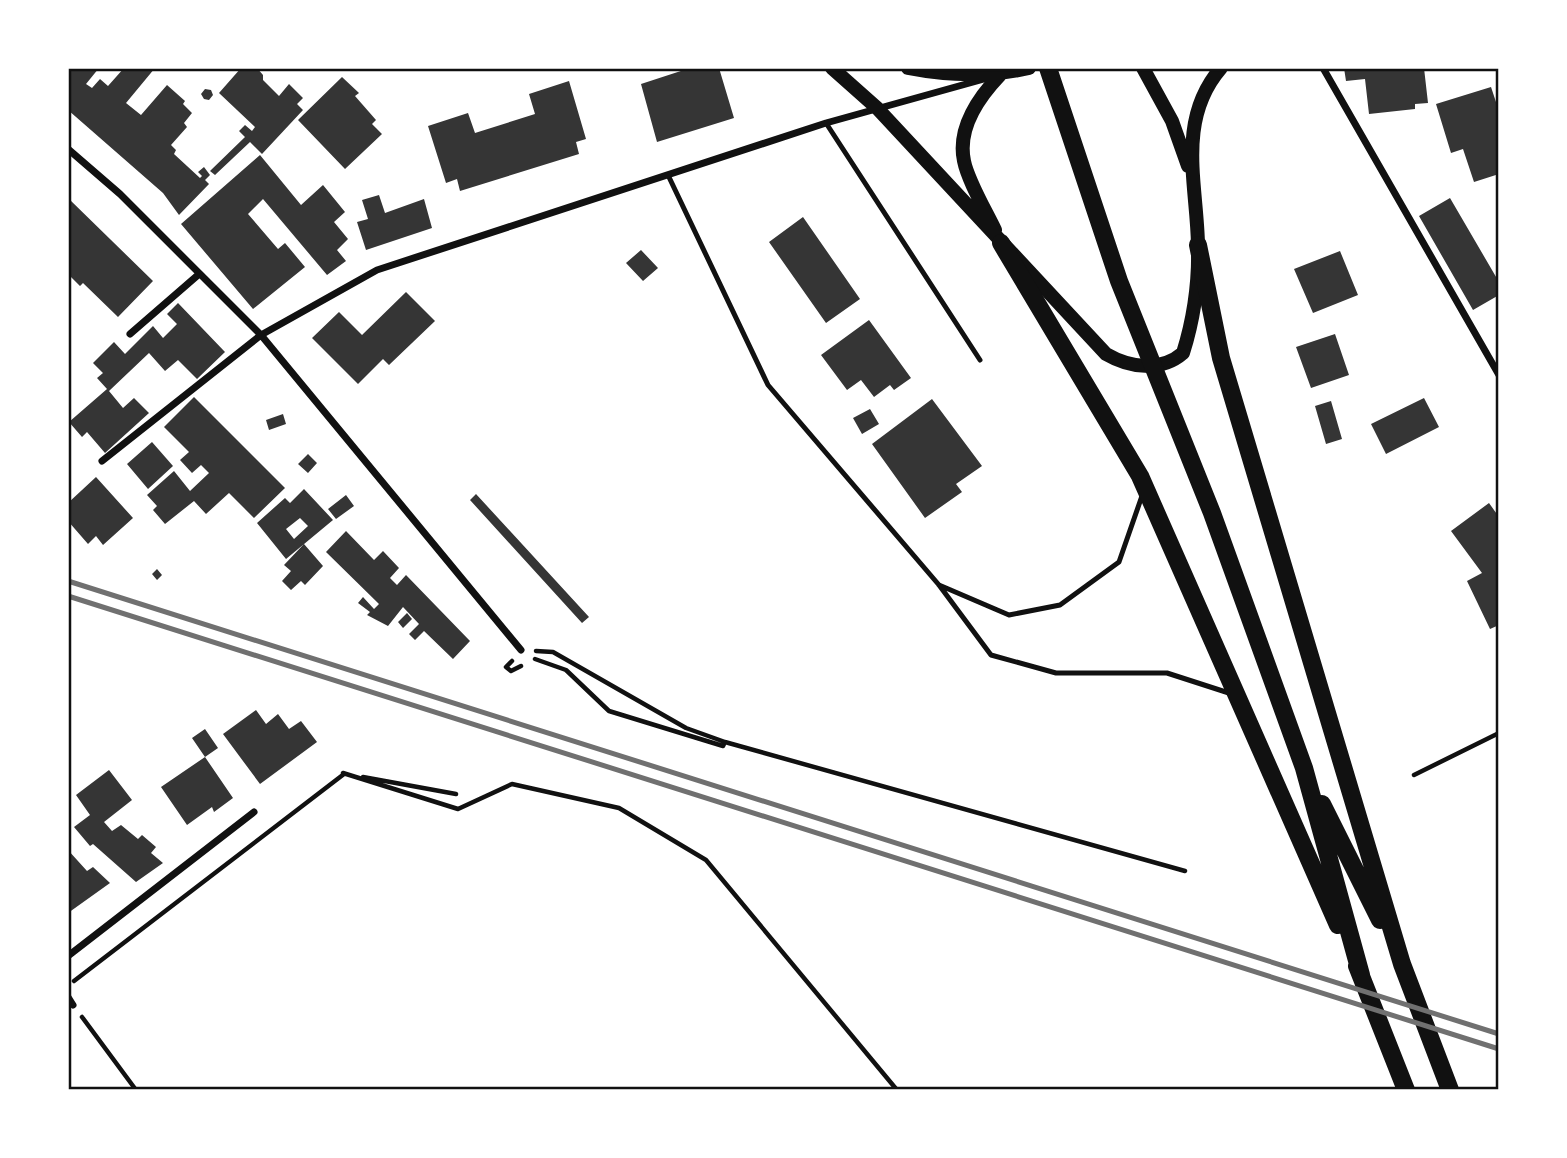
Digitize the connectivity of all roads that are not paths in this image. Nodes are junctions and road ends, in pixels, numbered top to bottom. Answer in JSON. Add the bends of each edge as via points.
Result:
{"nodes":[{"id":1,"x":832,"y":68,"type":"edge"},
{"id":2,"x":908,"y":68,"type":"edge"},
{"id":3,"x":1029,"y":68,"type":"edge"},
{"id":4,"x":1048,"y":68,"type":"edge"},
{"id":5,"x":1143,"y":68,"type":"edge"},
{"id":6,"x":1221,"y":68,"type":"edge"},
{"id":7,"x":1323,"y":68,"type":"edge"},
{"id":8,"x":1000,"y":75,"type":"junction"},
{"id":9,"x":877,"y":108,"type":"junction"},
{"id":10,"x":826,"y":123,"type":"junction"},
{"id":11,"x":68,"y":149,"type":"edge"},
{"id":12,"x":1191,"y":174,"type":"junction"},
{"id":13,"x":668,"y":175,"type":"junction"},
{"id":14,"x":1001,"y":243,"type":"junction"},
{"id":15,"x":1198,"y":245,"type":"junction"},
{"id":16,"x":198,"y":275,"type":"junction"},
{"id":17,"x":130,"y":334,"type":"dead end"},
{"id":18,"x":261,"y":335,"type":"junction"},
{"id":19,"x":980,"y":360,"type":"dead end"},
{"id":20,"x":1499,"y":374,"type":"edge"},
{"id":21,"x":102,"y":461,"type":"dead end"},
{"id":22,"x":1145,"y":487,"type":"junction"},
{"id":23,"x":939,"y":585,"type":"junction"},
{"id":24,"x":521,"y":650,"type":"road end"},
{"id":25,"x":1235,"y":694,"type":"junction"},
{"id":26,"x":1304,"y":768,"type":"junction"},
{"id":27,"x":254,"y":813,"type":"dead end"},
{"id":28,"x":68,"y":956,"type":"edge"},
{"id":29,"x":1402,"y":964,"type":"junction"},
{"id":30,"x":1361,"y":975,"type":"junction"},
{"id":31,"x":68,"y":997,"type":"edge"},
{"id":32,"x":73,"y":1005,"type":"road end"},
{"id":33,"x":1406,"y":1090,"type":"edge"},
{"id":34,"x":1450,"y":1090,"type":"edge"}],
"edges":[{"from":1,"to":9,"type":"main road"},
{"from":2,"to":8,"type":"main road","via":[[937,74]]},
{"from":3,"to":8,"type":"main road"},
{"from":4,"to":26,"type":"main road","via":[[1119,281],[1212,513]]},
{"from":5,"to":12,"type":"main road","via":[[1172,121]]},
{"from":6,"to":12,"type":"main road","via":[[1210,80],[1199,107],[1192,135]]},
{"from":7,"to":20,"type":"street"},
{"from":8,"to":9,"type":"street"},
{"from":8,"to":14,"type":"main road","via":[[975,104],[965,133],[964,161]]},
{"from":9,"to":10,"type":"street"},
{"from":9,"to":14,"type":"main road"},
{"from":10,"to":13,"type":"street"},
{"from":10,"to":19,"type":"lane"},
{"from":11,"to":16,"type":"street","via":[[120,194]]},
{"from":12,"to":15,"type":"main road"},
{"from":13,"to":18,"type":"street","via":[[377,270]]},
{"from":13,"to":23,"type":"lane","via":[[768,385]]},
{"from":14,"to":15,"type":"main road","via":[[1106,354],[1132,365],[1161,366],[1183,353],[1191,329]]},
{"from":14,"to":22,"type":"main road"},
{"from":15,"to":29,"type":"main road","via":[[1221,358]]},
{"from":16,"to":17,"type":"street"},
{"from":16,"to":18,"type":"street"},
{"from":18,"to":21,"type":"street"},
{"from":18,"to":24,"type":"street"},
{"from":22,"to":23,"type":"lane","via":[[1119,562],[1060,605],[1009,615]]},
{"from":22,"to":25,"type":"main road"},
{"from":23,"to":25,"type":"lane","via":[[991,655],[1056,673],[1167,673]]},
{"from":25,"to":30,"type":"main road"},
{"from":26,"to":29,"type":"main road"},
{"from":26,"to":30,"type":"main road"},
{"from":27,"to":28,"type":"street"},
{"from":29,"to":34,"type":"main road"},
{"from":30,"to":33,"type":"main road"},
{"from":31,"to":32,"type":"street"}]}
